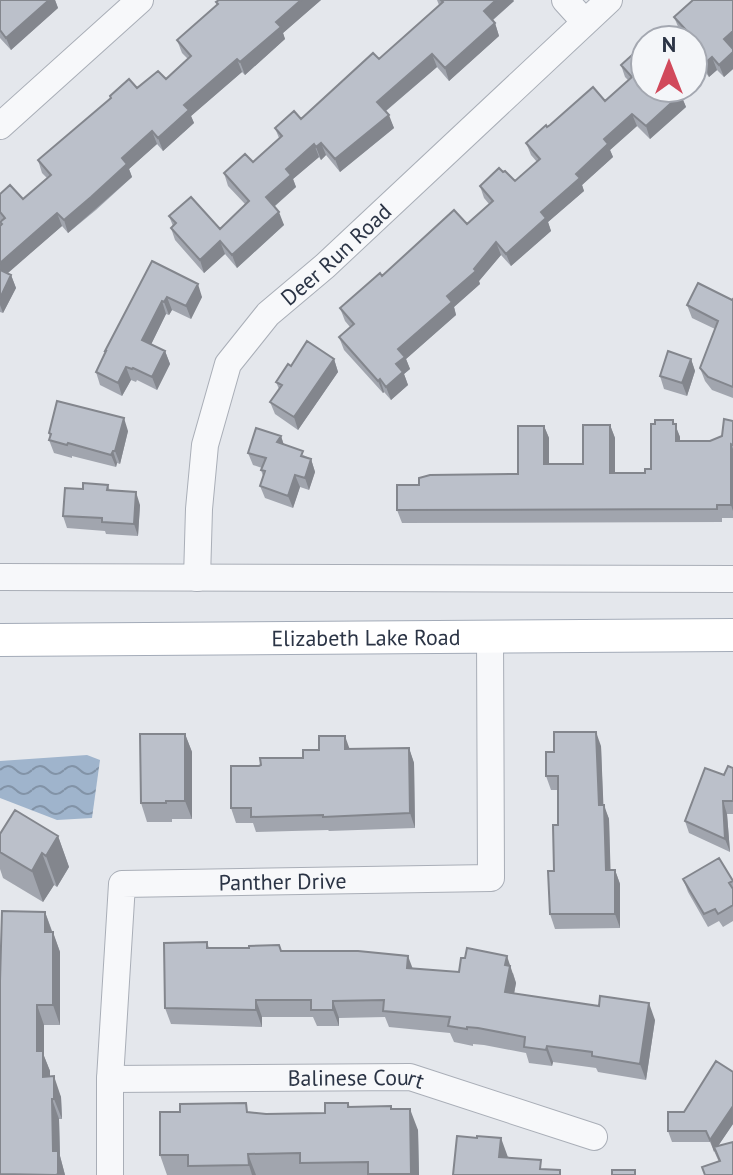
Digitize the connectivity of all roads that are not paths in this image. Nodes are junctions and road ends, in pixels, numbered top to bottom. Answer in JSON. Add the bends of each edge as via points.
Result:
{"nodes":[{"id":1,"x":140,"y":0,"type":"edge"},
{"id":2,"x":565,"y":0,"type":"edge"},
{"id":3,"x":609,"y":0,"type":"edge"},
{"id":4,"x":584,"y":21,"type":"junction"},
{"id":5,"x":0,"y":126,"type":"edge"},
{"id":6,"x":0,"y":577,"type":"edge"},
{"id":7,"x":197,"y":578,"type":"junction"},
{"id":8,"x":733,"y":579,"type":"edge"},
{"id":9,"x":733,"y":635,"type":"edge"},
{"id":10,"x":490,"y":636,"type":"junction"},
{"id":11,"x":0,"y":640,"type":"edge"},
{"id":12,"x":110,"y":1079,"type":"junction"},
{"id":13,"x":594,"y":1137,"type":"dead end"},
{"id":14,"x":110,"y":1175,"type":"edge"}],
"edges":[{"from":1,"to":5,"type":"street"},
{"from":2,"to":4,"type":"street"},
{"from":3,"to":4,"type":"street","name":"Deer Run Road"},
{"from":4,"to":7,"type":"street","name":"Deer Run Road","via":[[268,314],[228,364],[205,445]]},
{"from":6,"to":7,"type":"street"},
{"from":7,"to":8,"type":"street"},
{"from":9,"to":10,"type":"main road","name":"Elizabeth Lake Road"},
{"from":10,"to":11,"type":"main road","name":"Elizabeth Lake Road"},
{"from":10,"to":12,"type":"street","name":"Panther Drive","via":[[491,878],[122,884]]},
{"from":12,"to":13,"type":"street","name":"Balinese Court","via":[[410,1077]]},
{"from":12,"to":14,"type":"street","name":"Panther Drive"}]}
